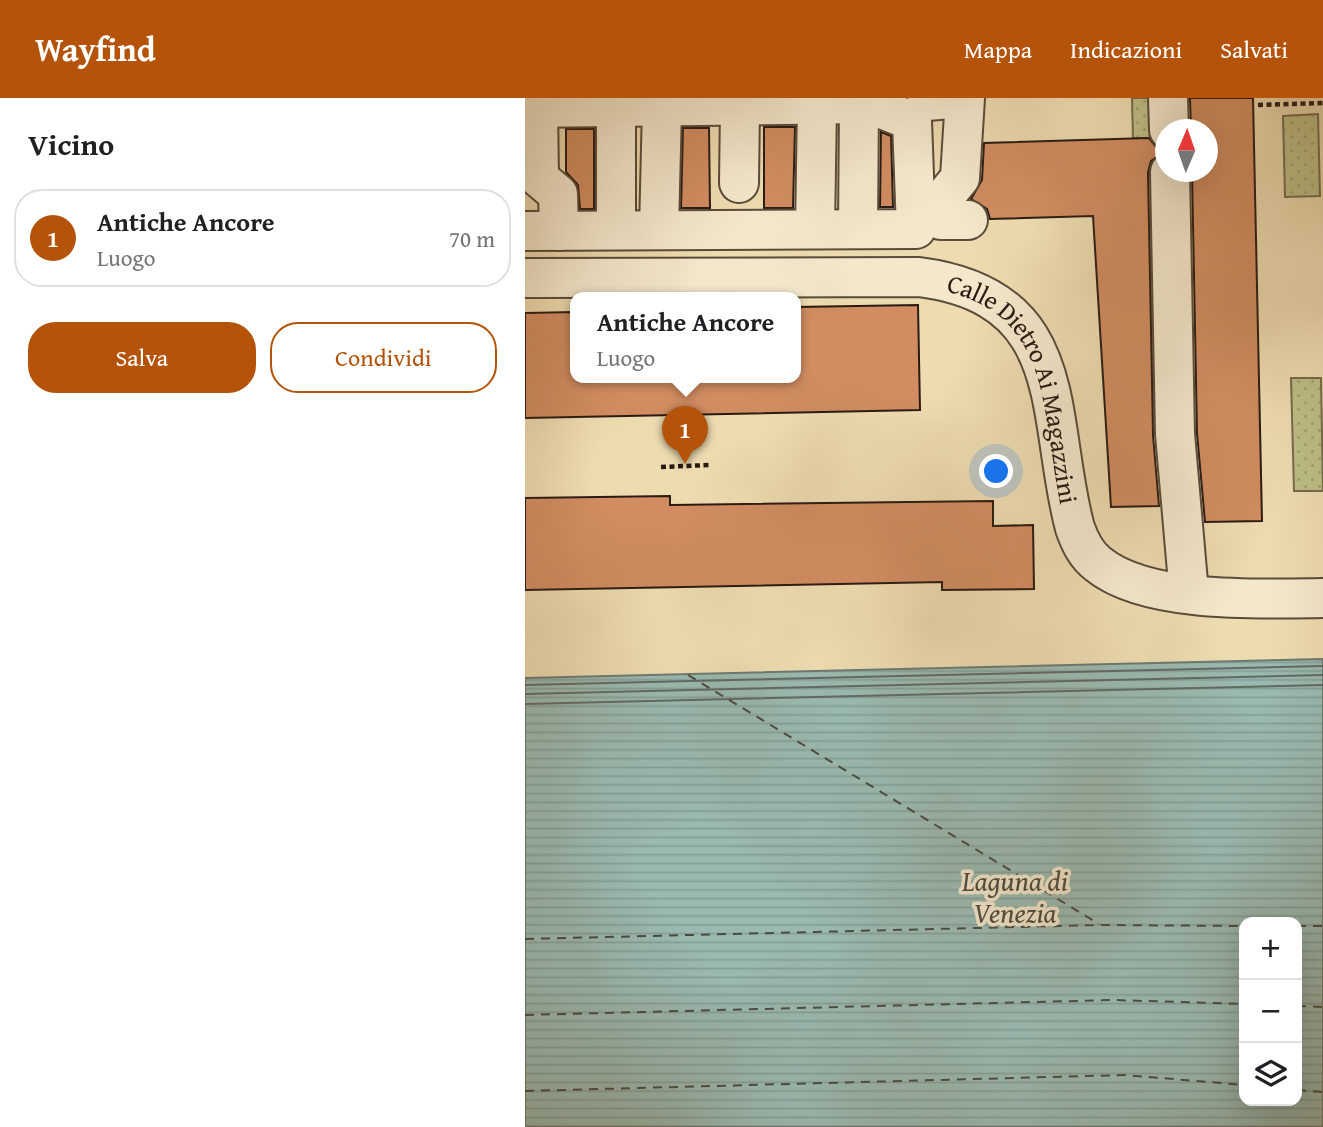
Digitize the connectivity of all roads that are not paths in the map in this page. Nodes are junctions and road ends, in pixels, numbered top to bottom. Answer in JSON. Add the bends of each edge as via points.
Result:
{"nodes":[{"id":1,"x":1168,"y":98,"type":"edge"},
{"id":2,"x":911,"y":103,"type":"edge"},
{"id":3,"x":601,"y":104,"type":"edge"},
{"id":4,"x":671,"y":104,"type":"edge"},
{"id":5,"x":740,"y":106,"type":"junction"},
{"id":6,"x":817,"y":106,"type":"junction"},
{"id":7,"x":531,"y":108,"type":"edge"},
{"id":8,"x":1169,"y":119,"type":"edge"},
{"id":9,"x":1170,"y":182,"type":"edge"},
{"id":10,"x":739,"y":183,"type":"junction"},
{"id":11,"x":532,"y":184,"type":"edge"},
{"id":12,"x":946,"y":217,"type":"dead end"},
{"id":13,"x":758,"y":229,"type":"junction"},
{"id":14,"x":815,"y":229,"type":"junction"},
{"id":15,"x":859,"y":229,"type":"junction"},
{"id":16,"x":616,"y":230,"type":"junction"},
{"id":17,"x":659,"y":230,"type":"junction"},
{"id":18,"x":719,"y":230,"type":"junction"},
{"id":19,"x":542,"y":231,"type":"edge"},
{"id":20,"x":525,"y":278,"type":"edge"},
{"id":21,"x":1189,"y":594,"type":"junction"},
{"id":22,"x":1323,"y":598,"type":"edge"}],
"edges":[{"from":1,"to":8,"type":"street"},
{"from":2,"to":6,"type":"street"},
{"from":2,"to":12,"type":"street","via":[[963,161]]},
{"from":2,"to":15,"type":"street"},
{"from":2,"to":15,"type":"street","via":[[916,229]]},
{"from":3,"to":4,"type":"street"},
{"from":3,"to":7,"type":"street"},
{"from":3,"to":16,"type":"street"},
{"from":4,"to":5,"type":"street"},
{"from":4,"to":17,"type":"street"},
{"from":5,"to":6,"type":"street"},
{"from":5,"to":10,"type":"street"},
{"from":6,"to":14,"type":"street"},
{"from":7,"to":11,"type":"street"},
{"from":9,"to":21,"type":"street","via":[[1175,434]]},
{"from":10,"to":13,"type":"street","via":[[757,196]]},
{"from":10,"to":18,"type":"street","via":[[720,197]]},
{"from":11,"to":19,"type":"street","via":[[558,194]]},
{"from":13,"to":14,"type":"street"},
{"from":13,"to":18,"type":"street"},
{"from":14,"to":15,"type":"street"},
{"from":16,"to":17,"type":"street"},
{"from":16,"to":19,"type":"street"},
{"from":17,"to":18,"type":"street"},
{"from":20,"to":21,"type":"street","name":"Calle Dietro Ai Magazzini","via":[[919,277],[978,293],[1025,333],[1046,368],[1069,506],[1089,556],[1130,580]]},
{"from":21,"to":22,"type":"street","name":"Calle Dietro Ai Magazzini"}]}
